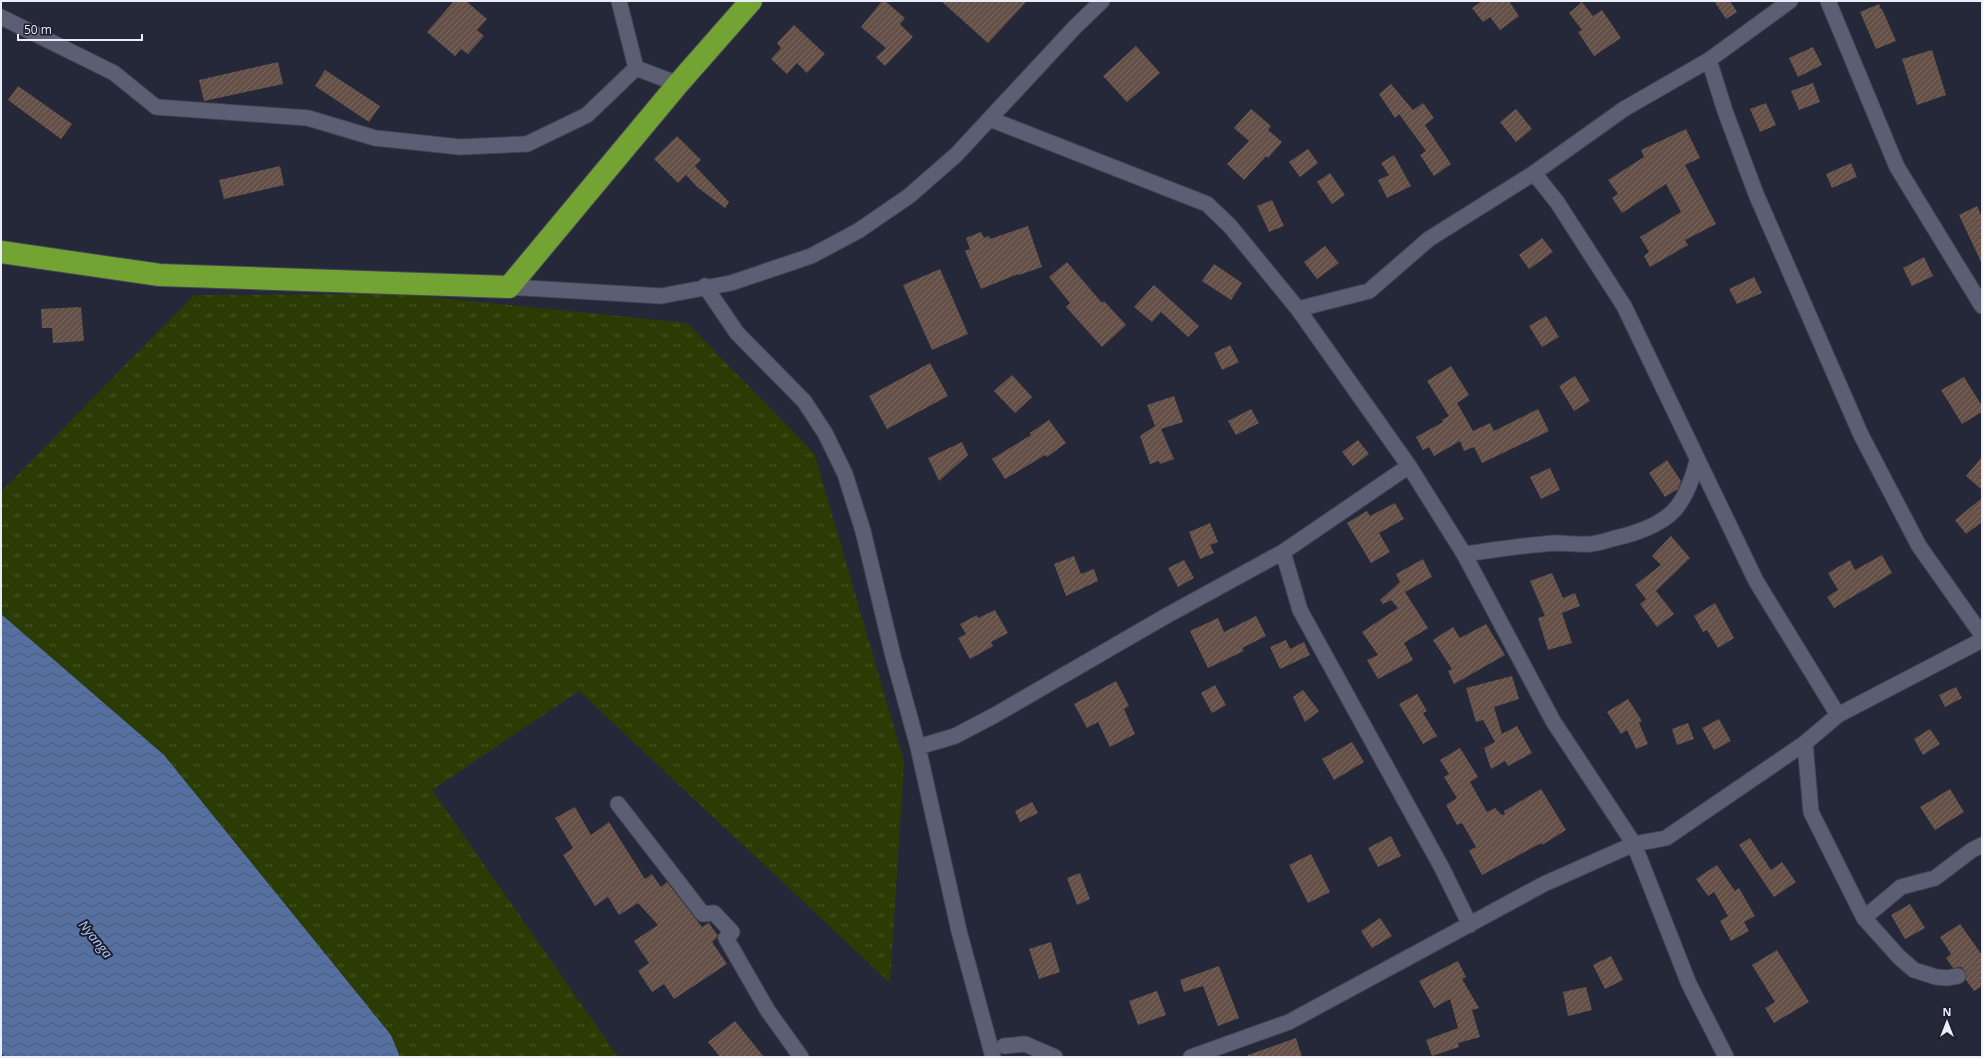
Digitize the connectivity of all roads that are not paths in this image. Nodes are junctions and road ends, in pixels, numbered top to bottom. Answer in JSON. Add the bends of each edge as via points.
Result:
{"nodes":[{"id":1,"x":619,"y":1,"type":"edge"},
{"id":2,"x":752,"y":1,"type":"edge"},
{"id":3,"x":1102,"y":1,"type":"edge"},
{"id":4,"x":1790,"y":1,"type":"edge"},
{"id":5,"x":1828,"y":1,"type":"edge"},
{"id":6,"x":1,"y":17,"type":"edge"},
{"id":7,"x":1709,"y":60,"type":"junction"},
{"id":8,"x":636,"y":68,"type":"junction"},
{"id":9,"x":678,"y":84,"type":"junction"},
{"id":10,"x":990,"y":119,"type":"junction"},
{"id":11,"x":1534,"y":173,"type":"junction"},
{"id":12,"x":1,"y":252,"type":"edge"},
{"id":13,"x":705,"y":286,"type":"junction"},
{"id":14,"x":509,"y":287,"type":"junction"},
{"id":15,"x":1982,"y":306,"type":"edge"},
{"id":16,"x":1298,"y":309,"type":"junction"},
{"id":17,"x":1697,"y":461,"type":"junction"},
{"id":18,"x":1409,"y":466,"type":"junction"},
{"id":19,"x":1283,"y":552,"type":"junction"},
{"id":20,"x":1464,"y":554,"type":"junction"},
{"id":21,"x":1982,"y":635,"type":"edge"},
{"id":22,"x":1982,"y":640,"type":"edge"},
{"id":23,"x":1838,"y":715,"type":"junction"},
{"id":24,"x":1805,"y":743,"type":"junction"},
{"id":25,"x":918,"y":747,"type":"junction"},
{"id":26,"x":618,"y":804,"type":"dead end"},
{"id":27,"x":1634,"y":844,"type":"junction"},
{"id":28,"x":1982,"y":845,"type":"edge"},
{"id":29,"x":1864,"y":918,"type":"junction"},
{"id":30,"x":1470,"y":925,"type":"junction"},
{"id":31,"x":1958,"y":976,"type":"dead end"},
{"id":32,"x":982,"y":1017,"type":"junction"},
{"id":33,"x":1005,"y":1051,"type":"edge"},
{"id":34,"x":801,"y":1057,"type":"edge"},
{"id":35,"x":993,"y":1057,"type":"edge"},
{"id":36,"x":1055,"y":1057,"type":"edge"},
{"id":37,"x":1191,"y":1057,"type":"edge"},
{"id":38,"x":1726,"y":1057,"type":"edge"}],
"edges":[{"from":1,"to":8,"type":"street"},
{"from":2,"to":9,"type":"highway"},
{"from":3,"to":10,"type":"street"},
{"from":4,"to":7,"type":"street"},
{"from":5,"to":15,"type":"street","via":[[1897,167]]},
{"from":6,"to":8,"type":"street","via":[[114,73],[156,107],[308,118],[375,138],[460,147],[527,144],[587,115]]},
{"from":7,"to":11,"type":"street","via":[[1624,109]]},
{"from":7,"to":21,"type":"street","via":[[1756,194],[1861,435],[1919,546]]},
{"from":8,"to":9,"type":"street"},
{"from":9,"to":14,"type":"highway"},
{"from":10,"to":13,"type":"street","via":[[956,155],[909,196],[858,231],[811,256],[731,283]]},
{"from":10,"to":16,"type":"street","via":[[1207,204],[1230,226]]},
{"from":11,"to":16,"type":"street","via":[[1429,239],[1369,291]]},
{"from":11,"to":17,"type":"street","via":[[1557,202],[1624,306]]},
{"from":12,"to":14,"type":"highway","via":[[160,275]]},
{"from":13,"to":14,"type":"street","via":[[661,296]]},
{"from":13,"to":25,"type":"street","via":[[737,333],[804,401],[825,433],[845,474]]},
{"from":16,"to":18,"type":"street"},
{"from":17,"to":20,"type":"street","via":[[1685,496],[1673,512],[1647,530],[1592,544],[1555,543]]},
{"from":17,"to":23,"type":"street","via":[[1756,582]]},
{"from":18,"to":19,"type":"street"},
{"from":18,"to":20,"type":"street"},
{"from":19,"to":25,"type":"street","via":[[956,736]]},
{"from":19,"to":30,"type":"street","via":[[1300,610],[1442,868]]},
{"from":20,"to":27,"type":"street","via":[[1553,721]]},
{"from":22,"to":23,"type":"street"},
{"from":23,"to":24,"type":"street"},
{"from":24,"to":27,"type":"street","via":[[1666,838]]},
{"from":24,"to":29,"type":"street","via":[[1811,812]]},
{"from":25,"to":32,"type":"street","via":[[959,931]]},
{"from":26,"to":34,"type":"street","via":[[703,914],[714,913],[732,932],[726,938],[768,1011]]},
{"from":27,"to":30,"type":"street","via":[[1544,884]]},
{"from":27,"to":38,"type":"street","via":[[1689,984]]},
{"from":28,"to":29,"type":"street","via":[[1935,878],[1901,887]]},
{"from":29,"to":31,"type":"street","via":[[1914,970],[1936,977]]},
{"from":30,"to":37,"type":"street","via":[[1289,1022]]},
{"from":32,"to":33,"type":"street"},
{"from":32,"to":35,"type":"street"},
{"from":33,"to":36,"type":"street","via":[[1025,1044]]}]}
